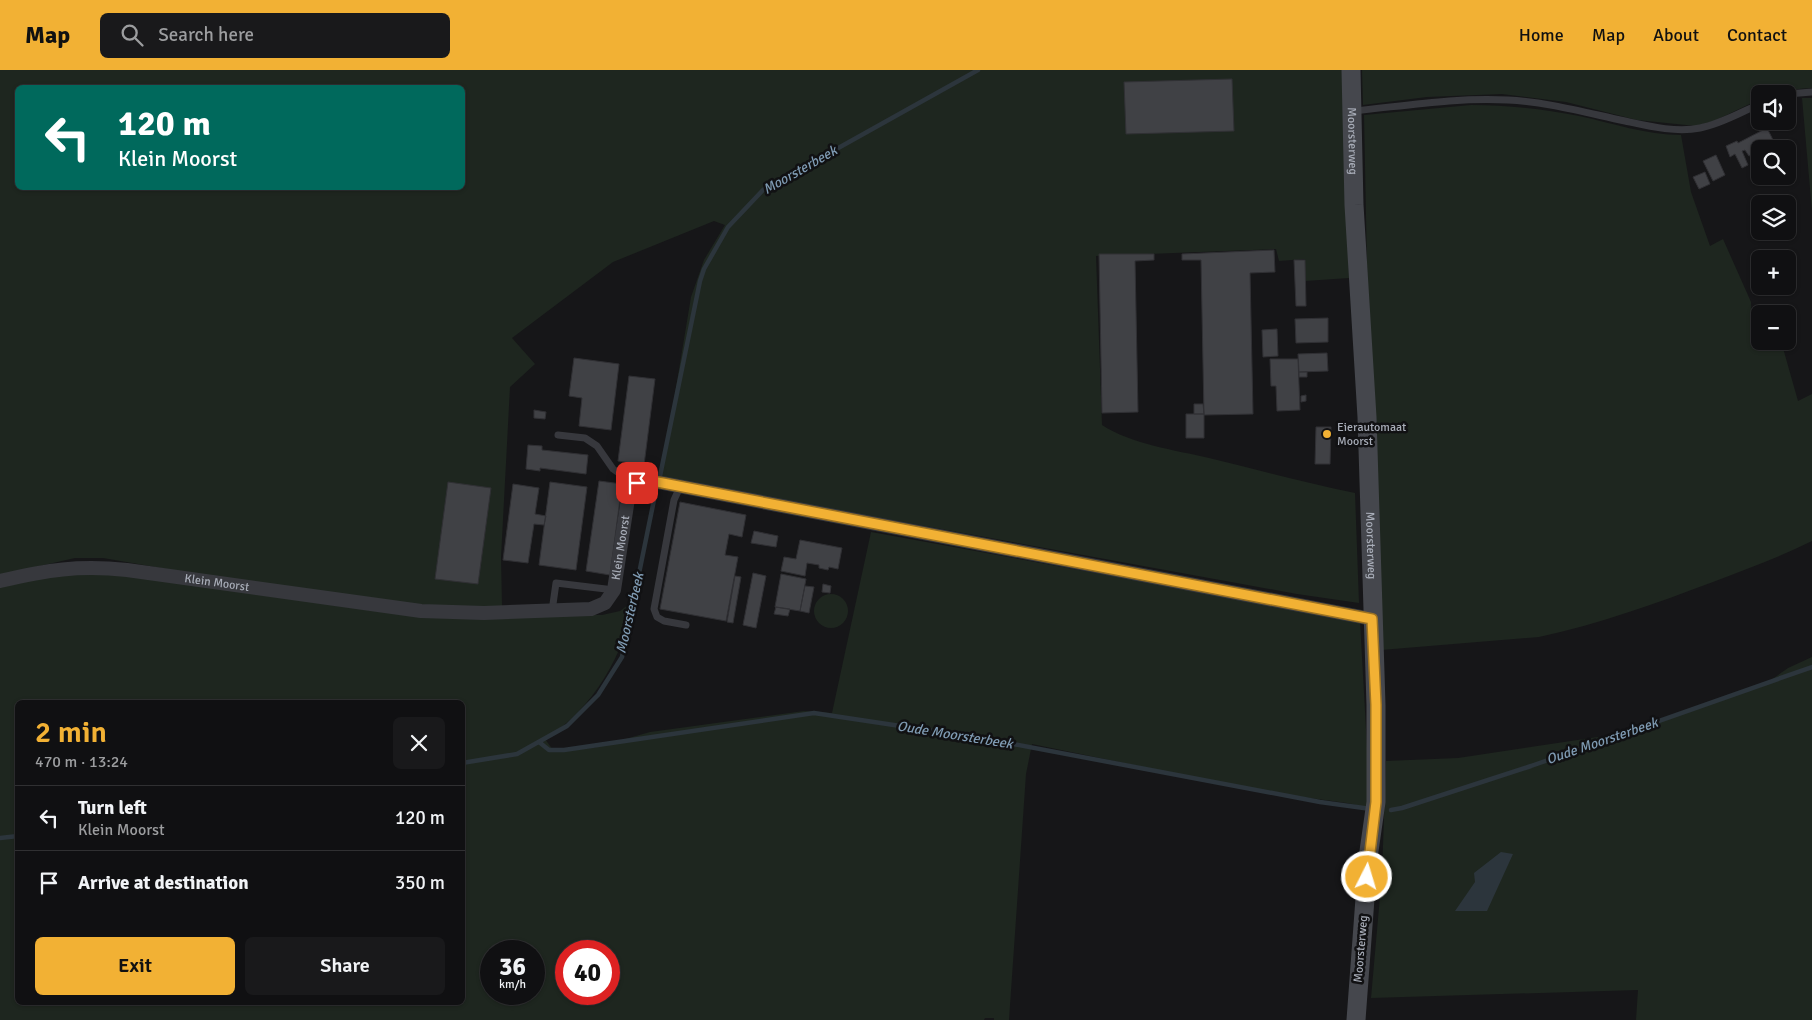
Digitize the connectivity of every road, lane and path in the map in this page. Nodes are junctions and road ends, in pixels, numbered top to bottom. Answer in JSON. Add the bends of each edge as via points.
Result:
{"nodes":[{"id":1,"x":1351,"y":70,"type":"edge"},
{"id":2,"x":1812,"y":92,"type":"edge"},
{"id":3,"x":1796,"y":93,"type":"edge"},
{"id":4,"x":1751,"y":108,"type":"edge"},
{"id":5,"x":1352,"y":111,"type":"junction"},
{"id":6,"x":558,"y":435,"type":"dead end"},
{"id":7,"x":637,"y":483,"type":"junction"},
{"id":8,"x":680,"y":487,"type":"junction"},
{"id":9,"x":0,"y":580,"type":"edge"},
{"id":10,"x":614,"y":590,"type":"junction"},
{"id":11,"x":552,"y":611,"type":"junction"},
{"id":12,"x":1372,"y":619,"type":"junction"},
{"id":13,"x":686,"y":625,"type":"dead end"},
{"id":14,"x":1356,"y":1020,"type":"edge"}],
"edges":[{"from":1,"to":5,"type":"street","name":"Moorsterweg"},
{"from":2,"to":3,"type":"lane"},
{"from":4,"to":5,"type":"lane","via":[[1699,129],[1651,127],[1561,107],[1510,100],[1445,101]]},
{"from":5,"to":12,"type":"street","name":"Moorsterweg"},
{"from":6,"to":7,"type":"lane","via":[[585,438],[597,446],[613,469]]},
{"from":7,"to":8,"type":"street","via":[[647,480]]},
{"from":7,"to":10,"type":"street","name":"Klein Moorst","via":[[629,492]]},
{"from":8,"to":12,"type":"street"},
{"from":8,"to":13,"type":"lane","via":[[674,500],[654,609],[657,617],[664,621]]},
{"from":9,"to":11,"type":"street","name":"Klein Moorst","via":[[54,569],[95,568],[421,611]]},
{"from":10,"to":11,"type":"street","name":"Klein Moorst","via":[[605,603],[591,609]]},
{"from":10,"to":11,"type":"lane","via":[[556,583]]},
{"from":12,"to":14,"type":"street","name":"Moorsterweg","via":[[1376,802],[1368,858]]}]}
